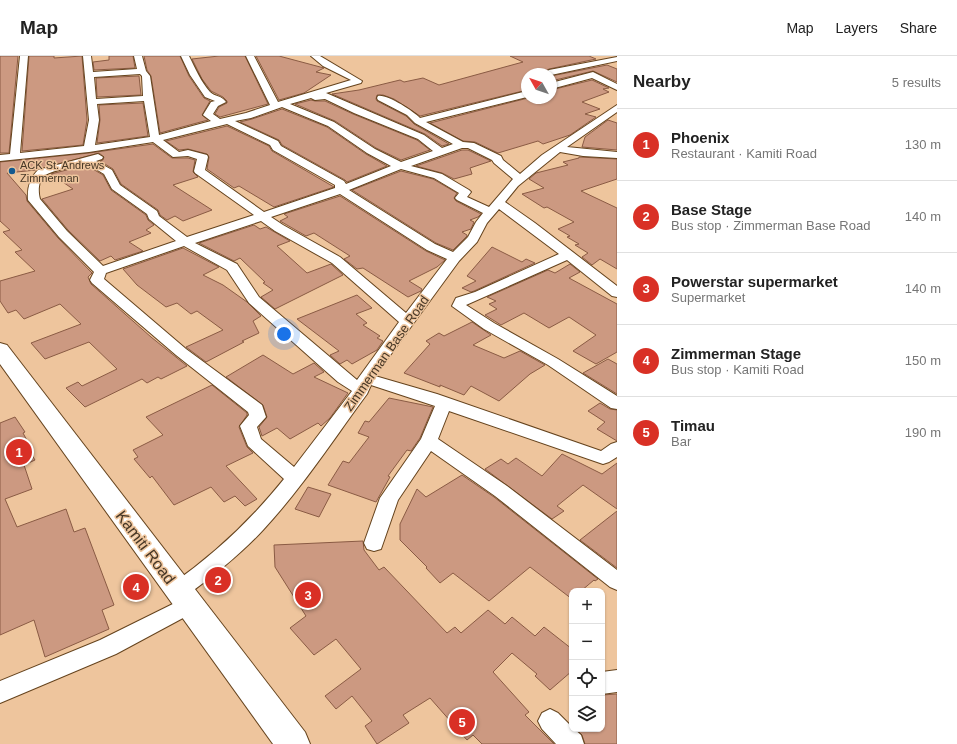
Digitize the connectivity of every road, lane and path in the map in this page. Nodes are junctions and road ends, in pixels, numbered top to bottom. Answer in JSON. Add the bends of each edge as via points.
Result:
{"nodes":[{"id":1,"x":24,"y":56,"type":"edge"},
{"id":2,"x":87,"y":56,"type":"edge"},
{"id":3,"x":138,"y":56,"type":"edge"},
{"id":4,"x":186,"y":56,"type":"edge"},
{"id":5,"x":250,"y":56,"type":"edge"},
{"id":6,"x":315,"y":56,"type":"edge"},
{"id":7,"x":617,"y":59,"type":"edge"},
{"id":8,"x":142,"y":71,"type":"junction"},
{"id":9,"x":557,"y":71,"type":"edge"},
{"id":10,"x":89,"y":75,"type":"junction"},
{"id":11,"x":557,"y":84,"type":"edge"},
{"id":12,"x":617,"y":86,"type":"edge"},
{"id":13,"x":521,"y":95,"type":"edge"},
{"id":14,"x":148,"y":98,"type":"junction"},
{"id":15,"x":381,"y":98,"type":"dead end"},
{"id":16,"x":91,"y":102,"type":"junction"},
{"id":17,"x":279,"y":105,"type":"junction"},
{"id":18,"x":617,"y":108,"type":"edge"},
{"id":19,"x":418,"y":121,"type":"junction"},
{"id":20,"x":223,"y":122,"type":"junction"},
{"id":21,"x":150,"y":140,"type":"junction"},
{"id":22,"x":461,"y":145,"type":"junction"},
{"id":23,"x":558,"y":149,"type":"junction"},
{"id":24,"x":441,"y":152,"type":"junction"},
{"id":25,"x":89,"y":154,"type":"junction"},
{"id":26,"x":617,"y":155,"type":"edge"},
{"id":27,"x":15,"y":157,"type":"junction"},
{"id":28,"x":0,"y":158,"type":"edge"},
{"id":29,"x":400,"y":166,"type":"junction"},
{"id":30,"x":520,"y":179,"type":"junction"},
{"id":31,"x":341,"y":190,"type":"junction"},
{"id":32,"x":495,"y":207,"type":"junction"},
{"id":33,"x":262,"y":216,"type":"junction"},
{"id":34,"x":185,"y":242,"type":"junction"},
{"id":35,"x":568,"y":255,"type":"junction"},
{"id":36,"x":455,"y":258,"type":"junction"},
{"id":37,"x":101,"y":271,"type":"junction"},
{"id":38,"x":611,"y":281,"type":"edge"},
{"id":39,"x":617,"y":293,"type":"edge"},
{"id":40,"x":407,"y":321,"type":"junction"},
{"id":41,"x":0,"y":349,"type":"edge"},
{"id":42,"x":363,"y":384,"type":"junction"},
{"id":43,"x":444,"y":403,"type":"junction"},
{"id":44,"x":617,"y":404,"type":"edge"},
{"id":45,"x":429,"y":441,"type":"junction"},
{"id":46,"x":614,"y":455,"type":"edge"},
{"id":47,"x":294,"y":478,"type":"junction"},
{"id":48,"x":374,"y":543,"type":"dead end"},
{"id":49,"x":617,"y":581,"type":"edge"},
{"id":50,"x":184,"y":598,"type":"junction"},
{"id":51,"x":617,"y":681,"type":"edge"},
{"id":52,"x":605,"y":683,"type":"edge"},
{"id":53,"x":0,"y":692,"type":"edge"},
{"id":54,"x":550,"y":721,"type":"dead end"},
{"id":55,"x":293,"y":744,"type":"edge"},
{"id":56,"x":572,"y":744,"type":"edge"}],
"edges":[{"from":1,"to":27,"type":"street"},
{"from":2,"to":10,"type":"street"},
{"from":3,"to":8,"type":"street"},
{"from":4,"to":20,"type":"street","via":[[194,75],[208,94],[220,99],[221,102],[214,104],[208,115]]},
{"from":5,"to":17,"type":"street"},
{"from":6,"to":17,"type":"street","via":[[358,81]]},
{"from":7,"to":9,"type":"street"},
{"from":8,"to":10,"type":"street"},
{"from":8,"to":14,"type":"street","via":[[146,76]]},
{"from":10,"to":16,"type":"street"},
{"from":11,"to":12,"type":"street","via":[[593,75]]},
{"from":13,"to":19,"type":"street"},
{"from":14,"to":16,"type":"street"},
{"from":14,"to":21,"type":"street"},
{"from":15,"to":19,"type":"street","via":[[410,113]]},
{"from":16,"to":25,"type":"street","via":[[94,120]]},
{"from":17,"to":20,"type":"street"},
{"from":17,"to":24,"type":"street","via":[[326,96],[421,137]]},
{"from":17,"to":29,"type":"street","via":[[331,124],[371,151]]},
{"from":18,"to":23,"type":"street","name":"Zimmerman Base Road"},
{"from":19,"to":22,"type":"street"},
{"from":20,"to":21,"type":"street"},
{"from":20,"to":31,"type":"street","via":[[274,143],[283,152],[340,183]]},
{"from":21,"to":25,"type":"street","via":[[139,145]]},
{"from":21,"to":33,"type":"street","via":[[177,155],[188,153],[203,158],[199,171]]},
{"from":22,"to":24,"type":"street"},
{"from":22,"to":30,"type":"street","via":[[470,145],[497,158]]},
{"from":23,"to":26,"type":"street"},
{"from":23,"to":30,"type":"street","name":"Zimmerman Base Road"},
{"from":24,"to":29,"type":"street"},
{"from":25,"to":27,"type":"street"},
{"from":25,"to":34,"type":"street","via":[[108,172],[116,187],[153,213],[153,217]]},
{"from":25,"to":37,"type":"street","via":[[42,172],[36,179],[33,194],[34,200],[63,234]]},
{"from":27,"to":28,"type":"street"},
{"from":29,"to":31,"type":"street"},
{"from":29,"to":32,"type":"street","via":[[438,176],[465,192],[462,198]]},
{"from":30,"to":32,"type":"street","name":"Zimmerman Base Road"},
{"from":31,"to":33,"type":"street"},
{"from":31,"to":36,"type":"street","via":[[431,247]]},
{"from":32,"to":35,"type":"street","via":[[531,226]]},
{"from":32,"to":36,"type":"street","name":"Zimmerman Base Road","via":[[482,222],[473,239]]},
{"from":33,"to":34,"type":"street"},
{"from":33,"to":40,"type":"street","via":[[336,260]]},
{"from":34,"to":37,"type":"street"},
{"from":34,"to":42,"type":"street","via":[[232,267],[254,300],[343,378]]},
{"from":35,"to":38,"type":"street"},
{"from":35,"to":44,"type":"street","via":[[461,301],[460,306]]},
{"from":36,"to":40,"type":"street","name":"Zimmerman Base Road"},
{"from":37,"to":47,"type":"street","via":[[96,280],[181,352],[256,409],[258,417],[248,426],[254,442]]},
{"from":38,"to":39,"type":"street"},
{"from":40,"to":42,"type":"street","name":"Zimmerman Base Road"},
{"from":41,"to":50,"type":"main road","name":"Kamiti Road"},
{"from":42,"to":43,"type":"street"},
{"from":42,"to":47,"type":"street","name":"Zimmerman Base Road"},
{"from":43,"to":45,"type":"street"},
{"from":43,"to":46,"type":"street","via":[[603,458]]},
{"from":45,"to":48,"type":"street","via":[[389,498]]},
{"from":45,"to":49,"type":"street","via":[[501,491]]},
{"from":47,"to":50,"type":"street","name":"Zimmerman Base Road","via":[[265,514],[205,571]]},
{"from":50,"to":53,"type":"street","name":"Zimmerman Base Road","via":[[108,647]]},
{"from":50,"to":55,"type":"main road","name":"Kamiti Road"},
{"from":51,"to":52,"type":"street"},
{"from":54,"to":56,"type":"street"}]}
